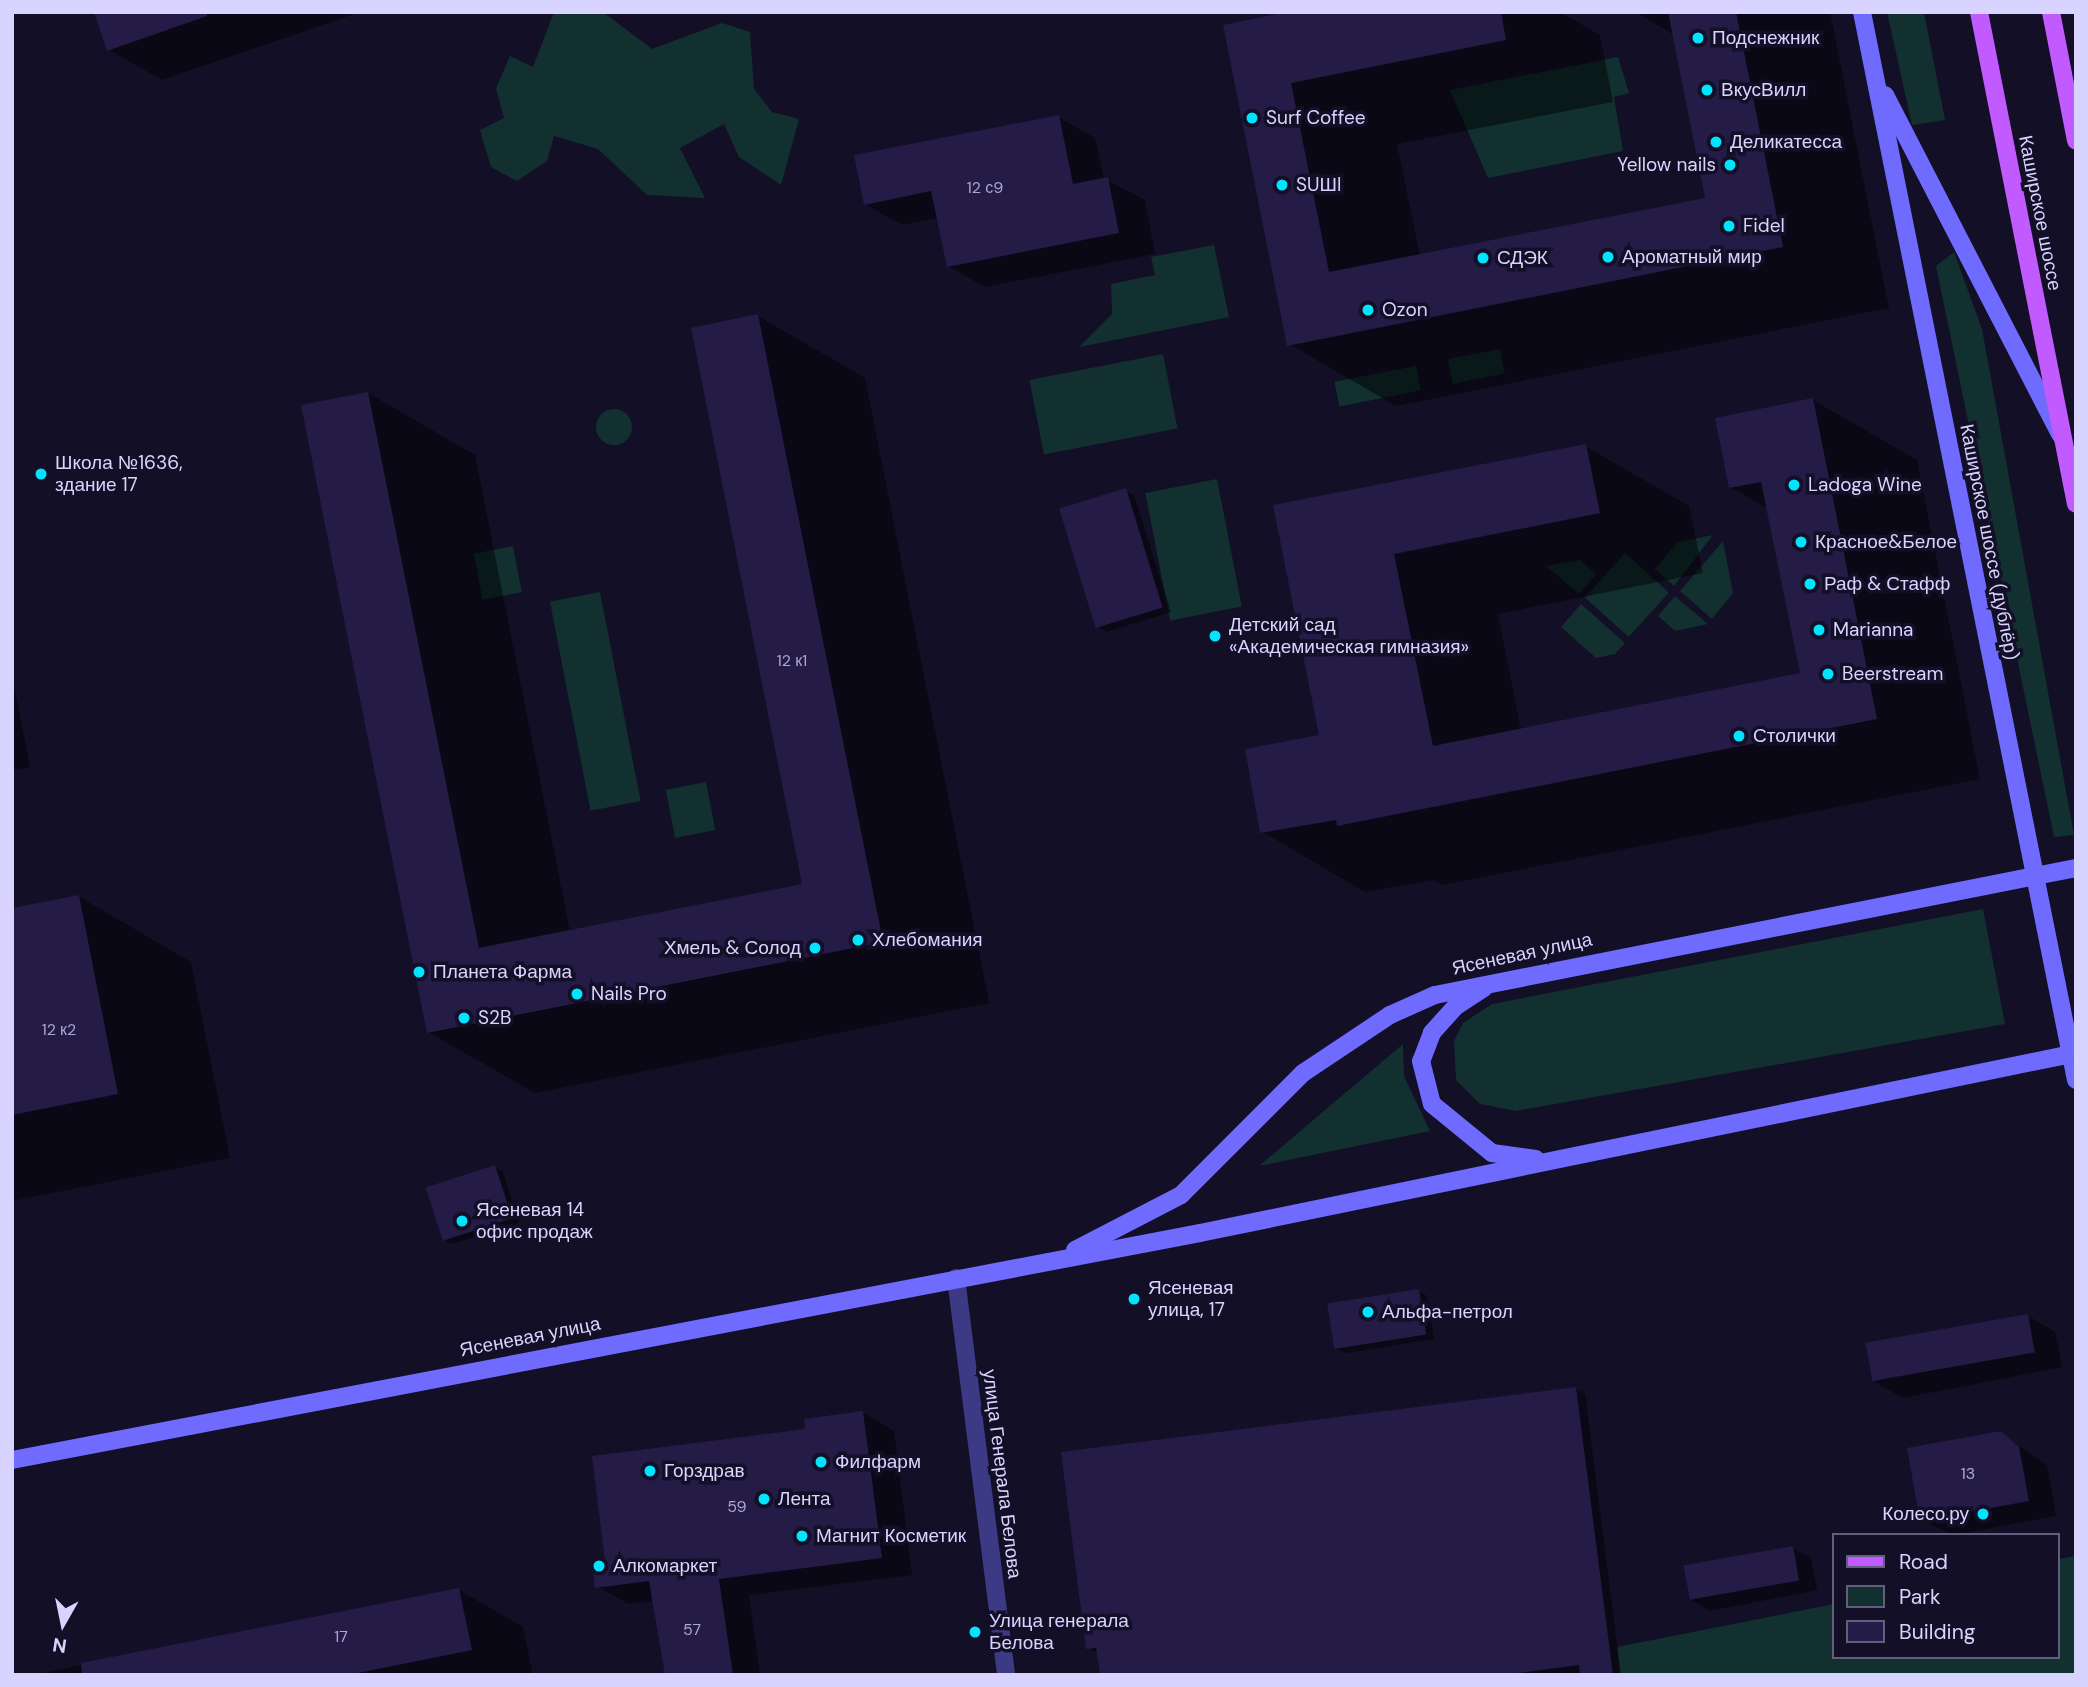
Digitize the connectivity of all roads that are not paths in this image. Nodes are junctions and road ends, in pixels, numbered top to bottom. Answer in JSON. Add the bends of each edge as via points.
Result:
{"nodes":[{"id":1,"x":1862,"y":12,"type":"edge"},
{"id":2,"x":1979,"y":12,"type":"edge"},
{"id":3,"x":2051,"y":12,"type":"edge"},
{"id":4,"x":1874,"y":73,"type":"junction"},
{"id":5,"x":2076,"y":141,"type":"edge"},
{"id":6,"x":2064,"y":442,"type":"junction"},
{"id":7,"x":2076,"y":504,"type":"edge"},
{"id":8,"x":2076,"y":868,"type":"edge"},
{"id":9,"x":2034,"y":876,"type":"junction"},
{"id":10,"x":1499,"y":978,"type":"junction"},
{"id":11,"x":2073,"y":1054,"type":"edge"},
{"id":12,"x":2076,"y":1080,"type":"edge"},
{"id":13,"x":1550,"y":1161,"type":"junction"},
{"id":14,"x":1056,"y":1259,"type":"junction"},
{"id":15,"x":956,"y":1278,"type":"junction"},
{"id":16,"x":12,"y":1460,"type":"edge"},
{"id":17,"x":1006,"y":1675,"type":"edge"}],
"edges":[{"from":1,"to":4,"type":"main road","name":"Каширское шоссе (дублёр)"},
{"from":2,"to":6,"type":"main road","name":"Каширское шоссе"},
{"from":3,"to":5,"type":"main road"},
{"from":4,"to":6,"type":"main road"},
{"from":4,"to":9,"type":"main road","name":"Каширское шоссе (дублёр)"},
{"from":6,"to":7,"type":"main road","name":"Каширское шоссе"},
{"from":8,"to":9,"type":"main road","name":"Ясеневая улица"},
{"from":9,"to":10,"type":"main road","name":"Ясеневая улица"},
{"from":9,"to":11,"type":"main road","name":"Каширское шоссе (дублёр)"},
{"from":10,"to":13,"type":"main road","via":[[1456,1006],[1432,1033],[1421,1061],[1432,1104],[1492,1153]]},
{"from":10,"to":14,"type":"main road","name":"Ясеневая улица","via":[[1390,1015],[1303,1073],[1181,1195]]},
{"from":11,"to":12,"type":"main road","name":"Каширское шоссе (дублёр)"},
{"from":11,"to":13,"type":"main road","name":"Ясеневая улица"},
{"from":13,"to":14,"type":"main road","name":"Ясеневая улица"},
{"from":14,"to":15,"type":"main road","name":"Ясеневая улица"},
{"from":15,"to":16,"type":"main road","name":"Ясеневая улица"},
{"from":15,"to":17,"type":"street","name":"улица Генерала Белова"}]}
